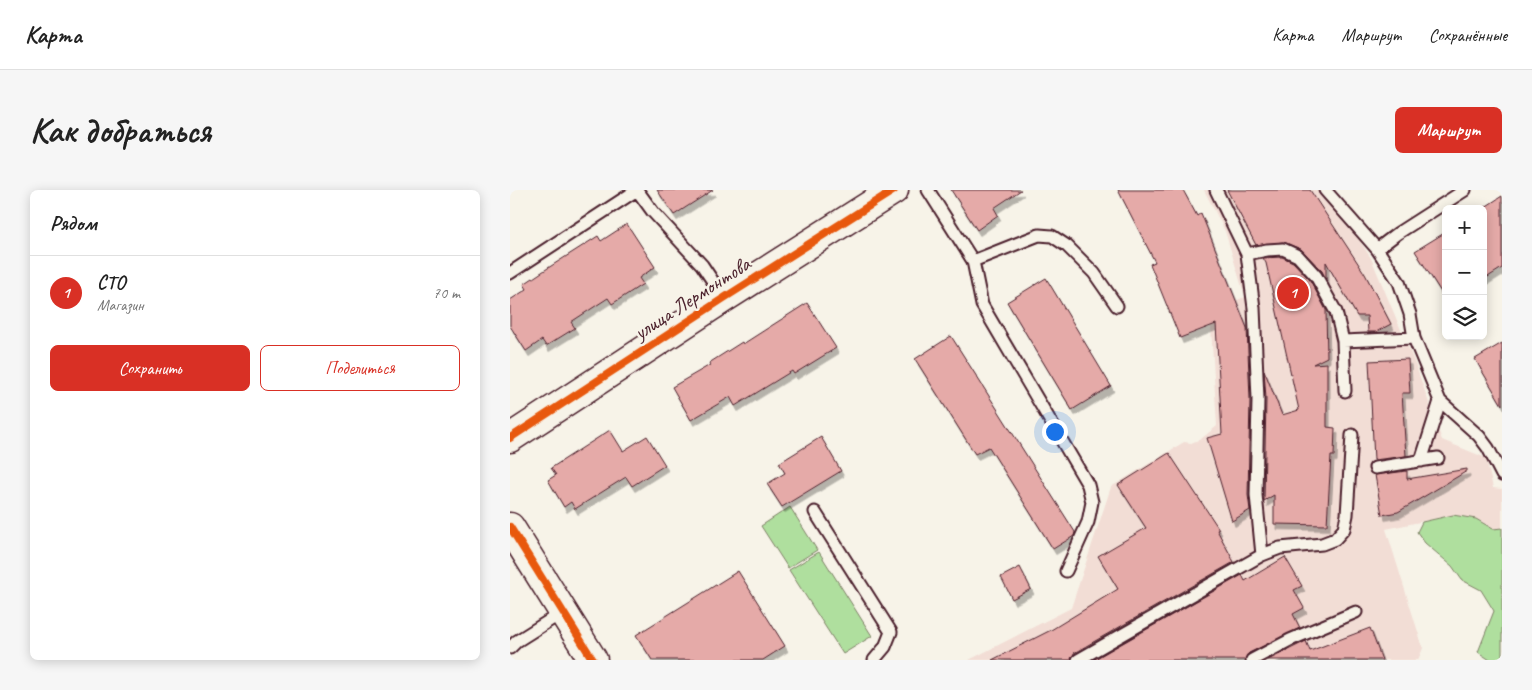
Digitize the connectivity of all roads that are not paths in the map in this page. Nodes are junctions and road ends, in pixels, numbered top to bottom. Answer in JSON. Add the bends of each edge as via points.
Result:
{"nodes":[{"id":1,"x":637,"y":190,"type":"edge"},
{"id":2,"x":894,"y":190,"type":"edge"},
{"id":3,"x":928,"y":190,"type":"edge"},
{"id":4,"x":1216,"y":190,"type":"edge"},
{"id":5,"x":1325,"y":190,"type":"edge"},
{"id":6,"x":1465,"y":190,"type":"edge"},
{"id":7,"x":1377,"y":249,"type":"junction"},
{"id":8,"x":1247,"y":254,"type":"junction"},
{"id":9,"x":973,"y":261,"type":"junction"},
{"id":10,"x":510,"y":273,"type":"edge"},
{"id":11,"x":724,"y":298,"type":"junction"},
{"id":12,"x":1117,"y":306,"type":"dead end"},
{"id":13,"x":1414,"y":338,"type":"junction"},
{"id":14,"x":1343,"y":341,"type":"junction"},
{"id":15,"x":1345,"y":391,"type":"dead end"},
{"id":16,"x":1440,"y":401,"type":"junction"},
{"id":17,"x":1352,"y":435,"type":"dead end"},
{"id":18,"x":510,"y":438,"type":"edge"},
{"id":19,"x":1438,"y":458,"type":"dead end"},
{"id":20,"x":1421,"y":461,"type":"junction"},
{"id":21,"x":1376,"y":468,"type":"dead end"},
{"id":22,"x":1502,"y":475,"type":"edge"},
{"id":23,"x":815,"y":512,"type":"dead end"},
{"id":24,"x":510,"y":527,"type":"edge"},
{"id":25,"x":1262,"y":555,"type":"junction"},
{"id":26,"x":1066,"y":571,"type":"dead end"},
{"id":27,"x":563,"y":612,"type":"junction"},
{"id":28,"x":1356,"y":612,"type":"dead end"},
{"id":29,"x":510,"y":630,"type":"edge"},
{"id":30,"x":513,"y":645,"type":"edge"},
{"id":31,"x":592,"y":660,"type":"edge"},
{"id":32,"x":874,"y":660,"type":"edge"},
{"id":33,"x":1078,"y":660,"type":"edge"},
{"id":34,"x":1252,"y":660,"type":"edge"}],
"edges":[{"from":1,"to":10,"type":"lane"},
{"from":1,"to":11,"type":"lane","via":[[702,265]]},
{"from":2,"to":11,"type":"street","name":"улица Лермонтова"},
{"from":3,"to":9,"type":"lane"},
{"from":4,"to":8,"type":"lane"},
{"from":5,"to":7,"type":"lane"},
{"from":6,"to":7,"type":"lane"},
{"from":7,"to":13,"type":"lane","via":[[1399,282]]},
{"from":8,"to":14,"type":"lane","via":[[1283,249],[1298,256],[1316,276],[1336,312]]},
{"from":8,"to":25,"type":"lane","via":[[1254,308],[1258,399],[1256,495]]},
{"from":9,"to":12,"type":"lane","via":[[1039,235],[1052,236],[1094,273]]},
{"from":9,"to":26,"type":"lane","via":[[982,305],[1088,485],[1092,502],[1088,522]]},
{"from":11,"to":18,"type":"street","name":"улица Лермонтова"},
{"from":13,"to":14,"type":"lane"},
{"from":13,"to":16,"type":"lane"},
{"from":14,"to":15,"type":"lane"},
{"from":16,"to":20,"type":"lane"},
{"from":16,"to":22,"type":"lane","via":[[1478,436]]},
{"from":17,"to":25,"type":"lane","via":[[1348,515],[1344,529],[1336,539],[1322,544],[1294,545]]},
{"from":19,"to":20,"type":"lane"},
{"from":20,"to":21,"type":"lane"},
{"from":23,"to":32,"type":"lane","via":[[891,632],[885,648]]},
{"from":24,"to":27,"type":"street"},
{"from":25,"to":33,"type":"lane"},
{"from":27,"to":30,"type":"lane"},
{"from":27,"to":31,"type":"street"},
{"from":28,"to":34,"type":"lane"},
{"from":29,"to":30,"type":"lane"}]}
